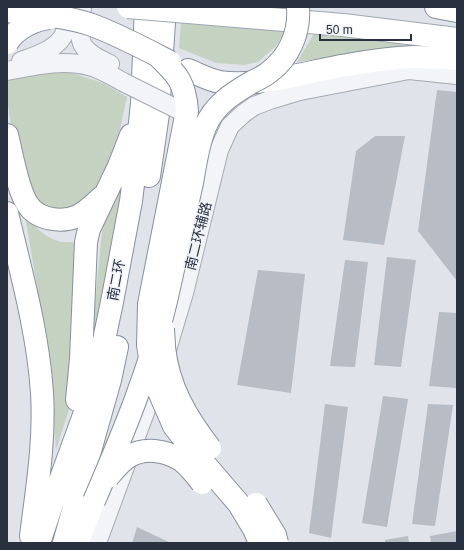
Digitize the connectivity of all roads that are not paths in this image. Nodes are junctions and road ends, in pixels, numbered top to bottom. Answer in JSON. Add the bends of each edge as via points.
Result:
{"nodes":[{"id":1,"x":82,"y":7,"type":"edge"},
{"id":2,"x":128,"y":7,"type":"edge"},
{"id":3,"x":146,"y":7,"type":"edge"},
{"id":4,"x":165,"y":7,"type":"edge"},
{"id":5,"x":289,"y":7,"type":"edge"},
{"id":6,"x":298,"y":7,"type":"edge"},
{"id":7,"x":436,"y":7,"type":"edge"},
{"id":8,"x":457,"y":10,"type":"edge"},
{"id":9,"x":7,"y":11,"type":"edge"},
{"id":10,"x":457,"y":24,"type":"edge"},
{"id":11,"x":457,"y":39,"type":"edge"},
{"id":12,"x":69,"y":40,"type":"edge"},
{"id":13,"x":7,"y":43,"type":"edge"},
{"id":14,"x":457,"y":59,"type":"edge"},
{"id":15,"x":7,"y":64,"type":"edge"},
{"id":16,"x":138,"y":69,"type":"junction"},
{"id":17,"x":7,"y":71,"type":"edge"},
{"id":18,"x":457,"y":75,"type":"edge"},
{"id":19,"x":254,"y":82,"type":"junction"},
{"id":20,"x":228,"y":130,"type":"junction"},
{"id":21,"x":7,"y":134,"type":"edge"},
{"id":22,"x":107,"y":192,"type":"junction"},
{"id":23,"x":7,"y":213,"type":"edge"},
{"id":24,"x":7,"y":256,"type":"edge"},
{"id":25,"x":166,"y":303,"type":"junction"},
{"id":26,"x":57,"y":489,"type":"junction"},
{"id":27,"x":98,"y":492,"type":"junction"},
{"id":28,"x":21,"y":543,"type":"edge"},
{"id":29,"x":30,"y":543,"type":"edge"},
{"id":30,"x":39,"y":543,"type":"edge"},
{"id":31,"x":64,"y":543,"type":"edge"},
{"id":32,"x":77,"y":543,"type":"edge"},
{"id":33,"x":97,"y":543,"type":"edge"},
{"id":34,"x":246,"y":543,"type":"edge"},
{"id":35,"x":260,"y":543,"type":"edge"},
{"id":36,"x":277,"y":543,"type":"edge"}],
"edges":[{"from":1,"to":12,"type":"street"},
{"from":2,"to":11,"type":"main road","bridge":true,"via":[[343,25]]},
{"from":3,"to":16,"type":"main road","name":"南二环"},
{"from":4,"to":31,"type":"main road","name":"南二环","via":[[158,114],[145,209],[110,380]]},
{"from":5,"to":10,"type":"main road"},
{"from":6,"to":19,"type":"main road","bridge":true,"via":[[296,31],[290,48],[279,64]]},
{"from":7,"to":8,"type":"main road"},
{"from":9,"to":12,"type":"main road","bridge":true},
{"from":12,"to":13,"type":"main road","bridge":true,"via":[[47,18],[19,30]]},
{"from":12,"to":15,"type":"street","via":[[60,40],[38,54]]},
{"from":12,"to":16,"type":"street","via":[[82,45],[88,53],[98,59]]},
{"from":12,"to":16,"type":"street","via":[[90,66],[107,73]]},
{"from":12,"to":16,"type":"main road","bridge":true,"via":[[91,25]]},
{"from":12,"to":17,"type":"street","via":[[35,66]]},
{"from":14,"to":19,"type":"main road","via":[[415,57],[382,60]]},
{"from":16,"to":19,"type":"main road","bridge":true,"via":[[188,70],[219,82]]},
{"from":16,"to":20,"type":"street","bridge":true,"via":[[179,105]]},
{"from":16,"to":22,"type":"main road","via":[[139,104],[132,133]]},
{"from":16,"to":26,"type":"main road","name":"南二环","via":[[142,103],[131,201],[112,302],[100,359],[84,415]]},
{"from":16,"to":35,"type":"main road","bridge":true,"via":[[172,69],[186,95],[187,112],[149,304],[148,346],[153,377],[174,426],[239,504]]},
{"from":18,"to":20,"type":"street","via":[[409,70],[300,91],[254,106]]},
{"from":19,"to":25,"type":"main road","bridge":true,"via":[[222,102],[205,127]]},
{"from":20,"to":33,"type":"street","name":"南二环辅路","via":[[219,150],[184,293],[162,365]]},
{"from":21,"to":22,"type":"main road","via":[[22,190],[35,212],[60,220],[77,216],[89,209]]},
{"from":22,"to":26,"type":"main road","via":[[89,229],[86,242],[78,392]]},
{"from":23,"to":29,"type":"main road","via":[[36,341],[42,393],[40,467]]},
{"from":24,"to":28,"type":"street","via":[[33,370],[33,454]]},
{"from":25,"to":27,"type":"main road","bridge":true,"via":[[145,373]]},
{"from":25,"to":36,"type":"main road","bridge":true,"via":[[163,332],[165,355],[179,401],[194,428],[251,497],[275,535]]},
{"from":26,"to":30,"type":"main road","name":"南二环"},
{"from":27,"to":32,"type":"main road"},
{"from":27,"to":34,"type":"main road","bridge":true,"via":[[117,466],[128,457],[144,451],[170,454],[182,461],[211,494],[228,514]]}]}
